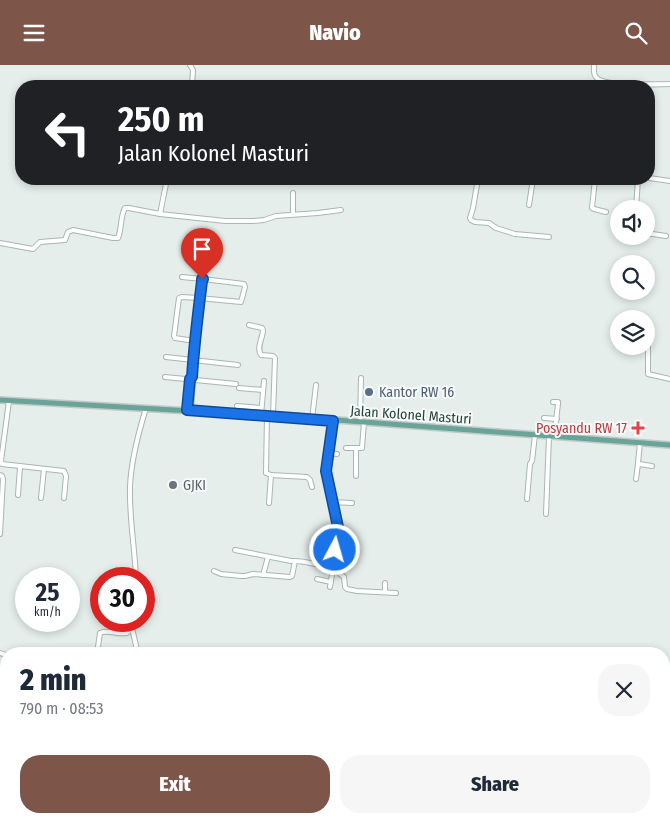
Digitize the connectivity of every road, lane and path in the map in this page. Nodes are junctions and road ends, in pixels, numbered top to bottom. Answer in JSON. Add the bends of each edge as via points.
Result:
{"nodes":[{"id":1,"x":191,"y":65,"type":"edge"},
{"id":2,"x":594,"y":65,"type":"edge"},
{"id":3,"x":192,"y":80,"type":"edge"},
{"id":4,"x":600,"y":80,"type":"edge"},
{"id":5,"x":655,"y":84,"type":"edge"},
{"id":6,"x":670,"y":84,"type":"edge"},
{"id":7,"x":655,"y":179,"type":"edge"},
{"id":8,"x":670,"y":181,"type":"edge"},
{"id":9,"x":166,"y":185,"type":"edge"},
{"id":10,"x":477,"y":185,"type":"edge"},
{"id":11,"x":532,"y":185,"type":"edge"},
{"id":12,"x":594,"y":185,"type":"edge"},
{"id":13,"x":638,"y":185,"type":"edge"},
{"id":14,"x":293,"y":193,"type":"dead end"},
{"id":15,"x":637,"y":200,"type":"edge"},
{"id":16,"x":529,"y":205,"type":"dead end"},
{"id":17,"x":341,"y":210,"type":"dead end"},
{"id":18,"x":606,"y":211,"type":"dead end"},
{"id":19,"x":160,"y":214,"type":"junction"},
{"id":20,"x":293,"y":215,"type":"junction"},
{"id":21,"x":655,"y":234,"type":"edge"},
{"id":22,"x":666,"y":236,"type":"dead end"},
{"id":23,"x":549,"y":237,"type":"dead end"},
{"id":24,"x":0,"y":243,"type":"edge"},
{"id":25,"x":182,"y":277,"type":"dead end"},
{"id":26,"x":203,"y":279,"type":"junction"},
{"id":27,"x":200,"y":298,"type":"junction"},
{"id":28,"x":249,"y":325,"type":"dead end"},
{"id":29,"x":194,"y":341,"type":"junction"},
{"id":30,"x":648,"y":355,"type":"edge"},
{"id":31,"x":166,"y":357,"type":"dead end"},
{"id":32,"x":193,"y":360,"type":"junction"},
{"id":33,"x":238,"y":365,"type":"dead end"},
{"id":34,"x":165,"y":377,"type":"dead end"},
{"id":35,"x":192,"y":379,"type":"junction"},
{"id":36,"x":361,"y":379,"type":"dead end"},
{"id":37,"x":670,"y":379,"type":"edge"},
{"id":38,"x":264,"y":381,"type":"dead end"},
{"id":39,"x":316,"y":385,"type":"dead end"},
{"id":40,"x":263,"y":390,"type":"junction"},
{"id":41,"x":0,"y":400,"type":"edge"},
{"id":42,"x":9,"y":401,"type":"junction"},
{"id":43,"x":553,"y":402,"type":"dead end"},
{"id":44,"x":237,"y":406,"type":"dead end"},
{"id":45,"x":146,"y":408,"type":"junction"},
{"id":46,"x":259,"y":408,"type":"junction"},
{"id":47,"x":189,"y":411,"type":"junction"},
{"id":48,"x":264,"y":415,"type":"junction"},
{"id":49,"x":544,"y":417,"type":"dead end"},
{"id":50,"x":312,"y":419,"type":"junction"},
{"id":51,"x":556,"y":419,"type":"junction"},
{"id":52,"x":333,"y":421,"type":"junction"},
{"id":53,"x":362,"y":422,"type":"junction"},
{"id":54,"x":535,"y":435,"type":"junction"},
{"id":55,"x":552,"y":437,"type":"junction"},
{"id":56,"x":640,"y":443,"type":"junction"},
{"id":57,"x":670,"y":445,"type":"edge"},
{"id":58,"x":346,"y":448,"type":"dead end"},
{"id":59,"x":356,"y":448,"type":"junction"},
{"id":60,"x":329,"y":453,"type":"junction"},
{"id":61,"x":337,"y":454,"type":"dead end"},
{"id":62,"x":638,"y":464,"type":"junction"},
{"id":63,"x":652,"y":466,"type":"dead end"},
{"id":64,"x":20,"y":467,"type":"junction"},
{"id":65,"x":44,"y":469,"type":"junction"},
{"id":66,"x":0,"y":475,"type":"edge"},
{"id":67,"x":271,"y":475,"type":"junction"},
{"id":68,"x":356,"y":476,"type":"dead end"},
{"id":69,"x":636,"y":479,"type":"dead end"},
{"id":70,"x":312,"y":487,"type":"dead end"},
{"id":71,"x":18,"y":495,"type":"dead end"},
{"id":72,"x":41,"y":498,"type":"dead end"},
{"id":73,"x":64,"y":498,"type":"dead end"},
{"id":74,"x":527,"y":499,"type":"dead end"},
{"id":75,"x":332,"y":502,"type":"junction"},
{"id":76,"x":269,"y":503,"type":"dead end"},
{"id":77,"x":352,"y":503,"type":"dead end"},
{"id":78,"x":546,"y":514,"type":"dead end"},
{"id":79,"x":0,"y":533,"type":"edge"},
{"id":80,"x":235,"y":550,"type":"dead end"},
{"id":81,"x":268,"y":557,"type":"junction"},
{"id":82,"x":295,"y":561,"type":"junction"},
{"id":83,"x":135,"y":567,"type":"edge"},
{"id":84,"x":332,"y":567,"type":"junction"},
{"id":85,"x":214,"y":571,"type":"dead end"},
{"id":86,"x":263,"y":575,"type":"junction"},
{"id":87,"x":318,"y":579,"type":"dead end"},
{"id":88,"x":385,"y":583,"type":"dead end"},
{"id":89,"x":379,"y":584,"type":"dead end"},
{"id":90,"x":379,"y":592,"type":"junction"},
{"id":91,"x":385,"y":592,"type":"junction"},
{"id":92,"x":396,"y":593,"type":"dead end"},
{"id":93,"x":104,"y":632,"type":"edge"},
{"id":94,"x":113,"y":632,"type":"edge"},
{"id":95,"x":129,"y":632,"type":"edge"},
{"id":96,"x":133,"y":632,"type":"edge"},
{"id":97,"x":98,"y":647,"type":"edge"},
{"id":98,"x":137,"y":647,"type":"edge"}],
"edges":[{"from":1,"to":3,"type":"street"},
{"from":2,"to":4,"type":"street","via":[[595,76]]},
{"from":5,"to":6,"type":"street"},
{"from":7,"to":8,"type":"street"},
{"from":9,"to":19,"type":"street"},
{"from":10,"to":23,"type":"street","via":[[471,220],[489,223],[515,235]]},
{"from":11,"to":16,"type":"street"},
{"from":12,"to":18,"type":"street","via":[[592,208]]},
{"from":13,"to":15,"type":"street"},
{"from":14,"to":20,"type":"street"},
{"from":17,"to":20,"type":"street"},
{"from":19,"to":20,"type":"street","via":[[225,221],[258,221]]},
{"from":19,"to":24,"type":"street","via":[[125,208],[116,238],[73,230],[68,232],[65,240],[40,242],[33,249]]},
{"from":21,"to":22,"type":"street"},
{"from":25,"to":26,"type":"street"},
{"from":26,"to":27,"type":"street"},
{"from":26,"to":27,"type":"street","via":[[243,283],[242,300]]},
{"from":27,"to":29,"type":"street"},
{"from":27,"to":29,"type":"street","via":[[178,299],[174,337]]},
{"from":28,"to":48,"type":"street","via":[[263,330],[259,348],[261,355],[274,358]]},
{"from":29,"to":32,"type":"street"},
{"from":30,"to":37,"type":"street","via":[[648,374]]},
{"from":31,"to":32,"type":"street"},
{"from":32,"to":33,"type":"street"},
{"from":32,"to":35,"type":"street"},
{"from":34,"to":35,"type":"street"},
{"from":35,"to":40,"type":"street"},
{"from":35,"to":47,"type":"street"},
{"from":36,"to":53,"type":"street"},
{"from":38,"to":40,"type":"street"},
{"from":39,"to":50,"type":"street"},
{"from":40,"to":46,"type":"street"},
{"from":41,"to":42,"type":"main road","name":"Jalan Kolonel Masturi"},
{"from":42,"to":45,"type":"main road","name":"Jalan Kolonel Masturi"},
{"from":42,"to":64,"type":"street","via":[[1,463]]},
{"from":43,"to":51,"type":"street","via":[[558,402]]},
{"from":44,"to":46,"type":"street"},
{"from":45,"to":47,"type":"main road","name":"Jalan Kolonel Masturi"},
{"from":45,"to":83,"type":"street","via":[[133,457],[130,486]]},
{"from":46,"to":48,"type":"street"},
{"from":47,"to":48,"type":"main road","name":"Jalan Kolonel Masturi"},
{"from":48,"to":50,"type":"main road","name":"Jalan Kolonel Masturi"},
{"from":48,"to":67,"type":"street","via":[[266,473]]},
{"from":49,"to":51,"type":"street"},
{"from":50,"to":52,"type":"main road","name":"Jalan Kolonel Masturi"},
{"from":51,"to":55,"type":"street"},
{"from":52,"to":53,"type":"main road","name":"Jalan Kolonel Masturi"},
{"from":52,"to":60,"type":"street"},
{"from":53,"to":54,"type":"main road","name":"Jalan Kolonel Masturi"},
{"from":53,"to":59,"type":"street","via":[[362,448]]},
{"from":54,"to":55,"type":"main road","name":"Jalan Kolonel Masturi"},
{"from":54,"to":74,"type":"street"},
{"from":55,"to":56,"type":"main road","name":"Jalan Kolonel Masturi"},
{"from":55,"to":78,"type":"street"},
{"from":56,"to":57,"type":"main road","name":"Jalan Kolonel Masturi"},
{"from":56,"to":62,"type":"street"},
{"from":58,"to":59,"type":"street"},
{"from":59,"to":68,"type":"street"},
{"from":60,"to":61,"type":"street"},
{"from":60,"to":75,"type":"street","via":[[326,471]]},
{"from":62,"to":63,"type":"street"},
{"from":62,"to":69,"type":"street"},
{"from":64,"to":65,"type":"street"},
{"from":64,"to":71,"type":"street"},
{"from":65,"to":72,"type":"street"},
{"from":65,"to":73,"type":"street","via":[[65,472]]},
{"from":66,"to":79,"type":"street","via":[[3,479]]},
{"from":67,"to":70,"type":"street","via":[[307,477]]},
{"from":67,"to":76,"type":"street"},
{"from":75,"to":77,"type":"street"},
{"from":75,"to":84,"type":"street","via":[[338,527]]},
{"from":80,"to":81,"type":"street"},
{"from":81,"to":82,"type":"street"},
{"from":81,"to":86,"type":"street"},
{"from":82,"to":84,"type":"street"},
{"from":82,"to":86,"type":"street","via":[[291,577]]},
{"from":84,"to":87,"type":"street","via":[[330,584]]},
{"from":84,"to":90,"type":"street","via":[[344,577],[346,589]]},
{"from":85,"to":86,"type":"street","via":[[241,576]]},
{"from":88,"to":91,"type":"street"},
{"from":89,"to":90,"type":"street"},
{"from":90,"to":91,"type":"street"},
{"from":91,"to":92,"type":"street"},
{"from":93,"to":97,"type":"street","via":[[100,633]]},
{"from":94,"to":95,"type":"street"},
{"from":96,"to":98,"type":"street"}]}
